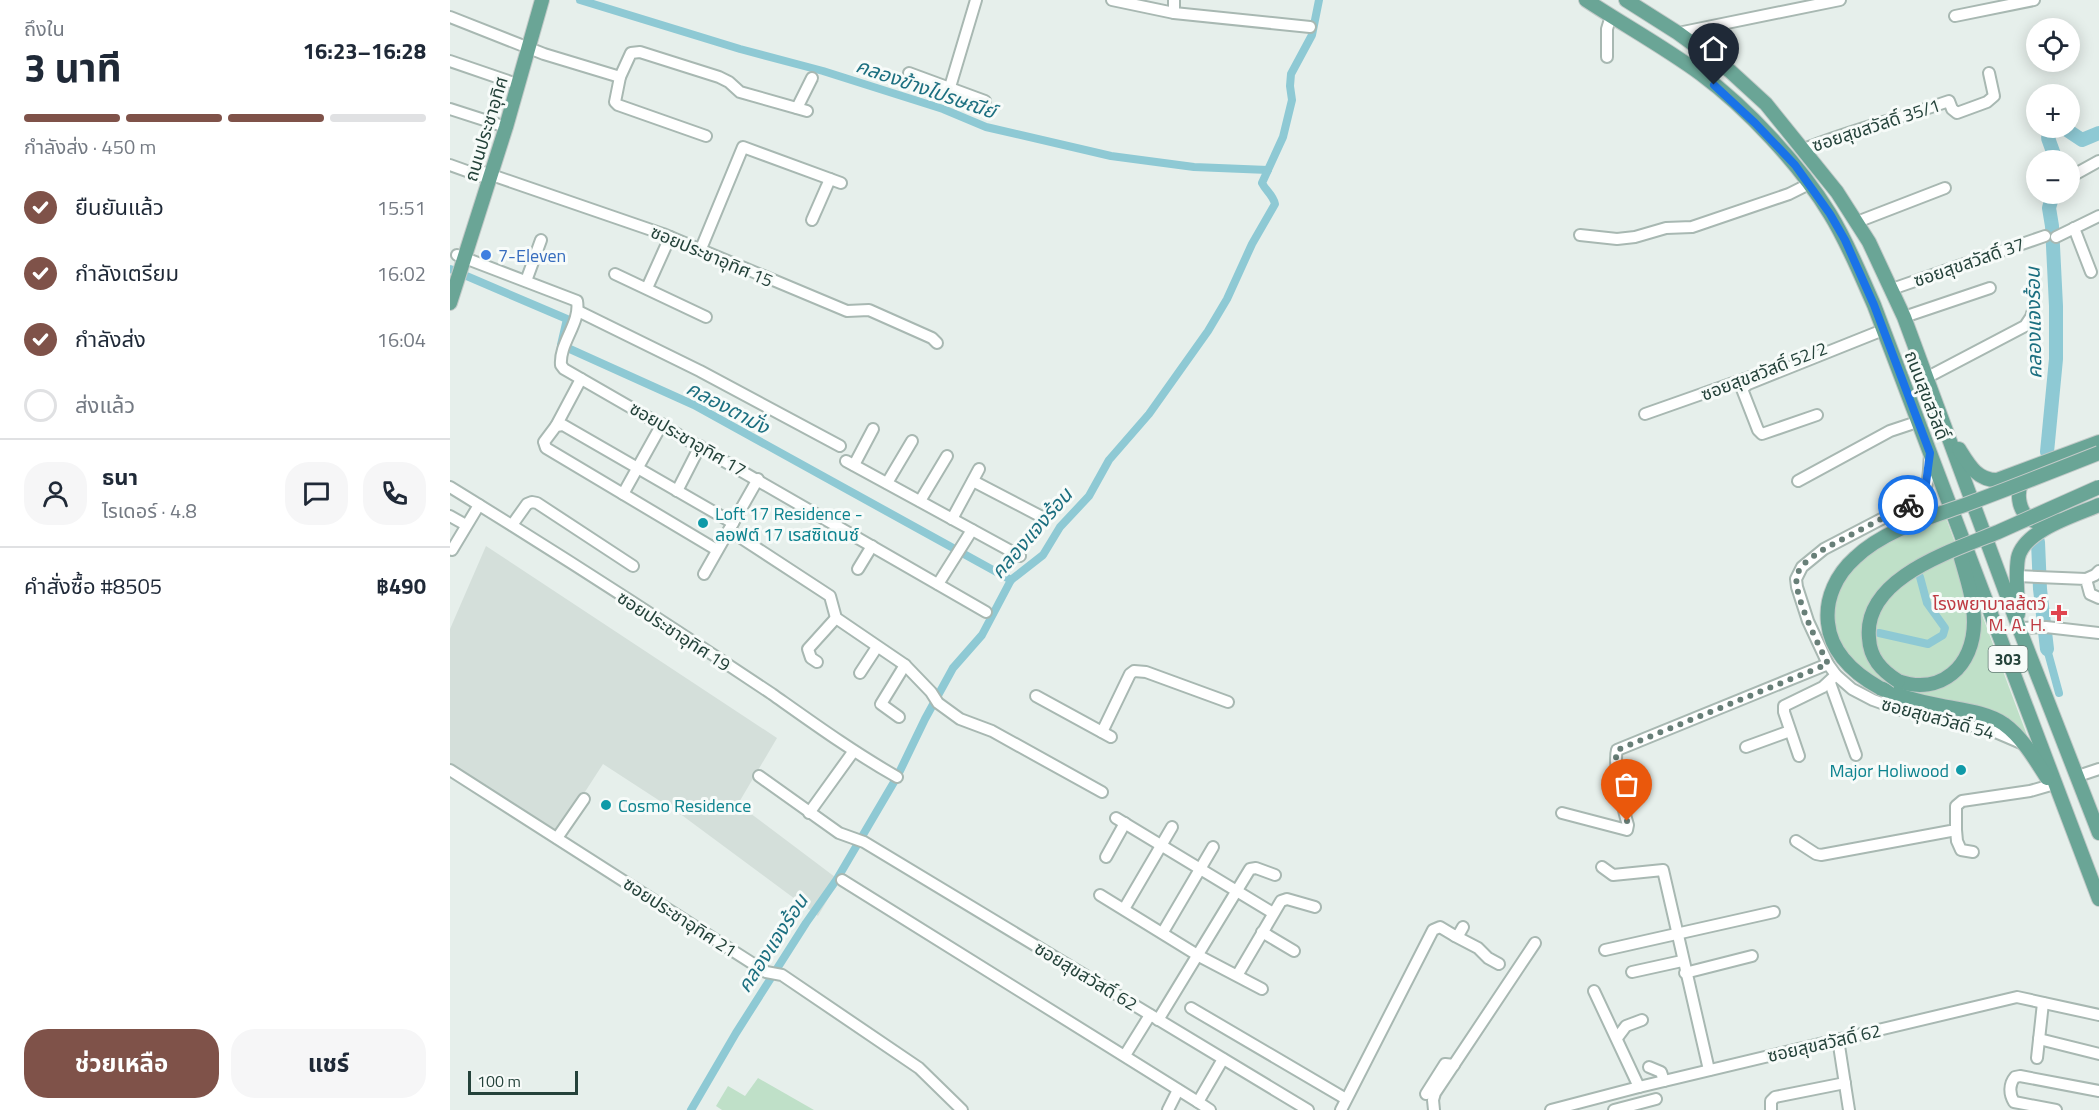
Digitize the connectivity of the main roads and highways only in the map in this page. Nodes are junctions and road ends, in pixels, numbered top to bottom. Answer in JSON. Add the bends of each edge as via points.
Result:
{"nodes":[{"id":1,"x":535,"y":0,"type":"edge"},
{"id":2,"x":542,"y":0,"type":"edge"},
{"id":3,"x":1586,"y":0,"type":"edge"},
{"id":4,"x":1626,"y":0,"type":"edge"},
{"id":5,"x":525,"y":46,"type":"junction"},
{"id":6,"x":502,"y":126,"type":"junction"},
{"id":7,"x":457,"y":268,"type":"edge"},
{"id":8,"x":450,"y":303,"type":"edge"},
{"id":9,"x":1945,"y":427,"type":"junction"},
{"id":10,"x":2099,"y":442,"type":"edge"},
{"id":11,"x":2099,"y":453,"type":"edge"},
{"id":12,"x":2055,"y":459,"type":"junction"},
{"id":13,"x":2099,"y":488,"type":"edge"},
{"id":14,"x":2099,"y":505,"type":"edge"},
{"id":15,"x":1953,"y":516,"type":"junction"},
{"id":16,"x":2065,"y":519,"type":"junction"},
{"id":17,"x":2019,"y":627,"type":"junction"},
{"id":18,"x":2062,"y":801,"type":"junction"},
{"id":19,"x":2098,"y":827,"type":"edge"},
{"id":20,"x":2074,"y":833,"type":"junction"},
{"id":21,"x":2099,"y":899,"type":"edge"}],
"edges":[{"from":1,"to":5,"type":"main road","name":"ถนนประชาอุทิศ"},
{"from":2,"to":5,"type":"main road","name":"ถนนประชาอุทิศ"},
{"from":3,"to":15,"type":"main road","name":"ถนนสุขสวัสดิ์","number":"303","via":[[1692,68],[1726,95],[1809,184],[1845,240]]},
{"from":4,"to":9,"type":"main road","name":"ถนนสุขสวัสดิ์","number":"303","via":[[1730,71],[1787,127],[1837,192],[1869,242],[1892,289]]},
{"from":5,"to":6,"type":"main road","name":"ถนนประชาอุทิศ"},
{"from":5,"to":6,"type":"main road","name":"ถนนประชาอุทิศ","via":[[511,82]]},
{"from":6,"to":7,"type":"main road","name":"ถนนประชาอุทิศ"},
{"from":7,"to":8,"type":"main road","name":"ถนนประชาอุทิศ"},
{"from":9,"to":12,"type":"main road","via":[[1971,467],[1990,480]]},
{"from":9,"to":17,"type":"main road","name":"ถนนสุขสวัสดิ์","number":"303"},
{"from":10,"to":12,"type":"main road"},
{"from":11,"to":18,"type":"main road","bridge":true,"via":[[1884,537],[1855,557],[1835,583],[1827,611],[1828,626],[1839,654],[1858,675],[1915,701],[2001,723],[2024,745]]},
{"from":12,"to":16,"type":"main road","via":[[2024,479],[2018,497],[2032,520]]},
{"from":13,"to":15,"type":"main road","bridge":true,"via":[[1930,561],[1891,587],[1871,615],[1869,641],[1877,664],[1909,685],[1942,681],[1956,671],[1972,639],[1973,607]]},
{"from":14,"to":16,"type":"main road"},
{"from":15,"to":18,"type":"main road","name":"ถนนสุขสวัสดิ์","number":"303"},
{"from":16,"to":17,"type":"main road","via":[[2037,533],[2019,555]]},
{"from":17,"to":19,"type":"main road","name":"ถนนสุขสวัสดิ์","number":"303"},
{"from":18,"to":20,"type":"main road","name":"ถนนสุขสวัสดิ์","number":"303"},
{"from":19,"to":20,"type":"main road"},
{"from":20,"to":21,"type":"main road","name":"ถนนสุขสวัสดิ์","number":"303"}]}
